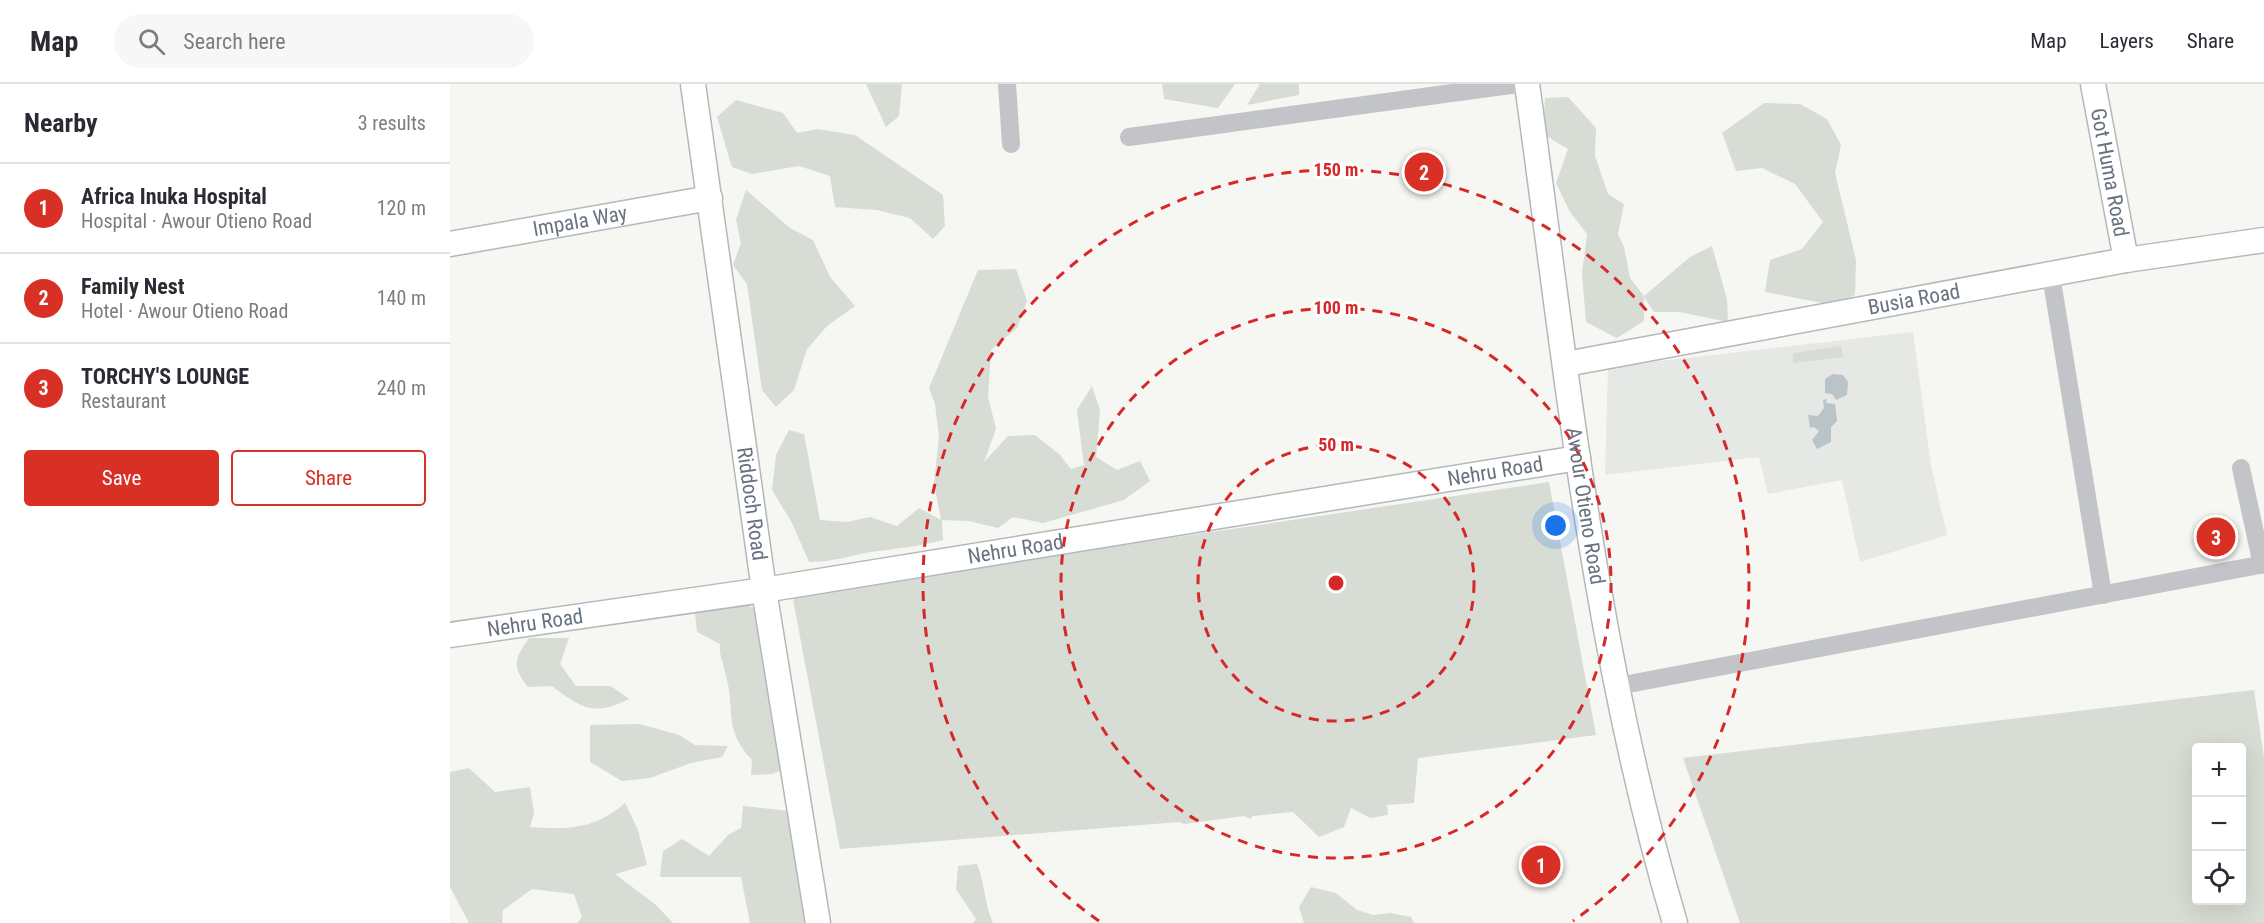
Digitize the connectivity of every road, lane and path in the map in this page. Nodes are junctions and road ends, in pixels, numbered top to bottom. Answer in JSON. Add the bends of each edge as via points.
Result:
{"nodes":[{"id":1,"x":693,"y":84,"type":"edge"},
{"id":2,"x":1007,"y":84,"type":"edge"},
{"id":3,"x":1518,"y":84,"type":"edge"},
{"id":4,"x":1527,"y":84,"type":"edge"},
{"id":5,"x":2092,"y":84,"type":"edge"},
{"id":6,"x":1129,"y":137,"type":"dead end"},
{"id":7,"x":1011,"y":144,"type":"dead end"},
{"id":8,"x":710,"y":198,"type":"junction"},
{"id":9,"x":2264,"y":240,"type":"edge"},
{"id":10,"x":450,"y":244,"type":"edge"},
{"id":11,"x":2126,"y":260,"type":"junction"},
{"id":12,"x":2051,"y":276,"type":"junction"},
{"id":13,"x":1566,"y":364,"type":"junction"},
{"id":14,"x":1578,"y":458,"type":"junction"},
{"id":15,"x":2241,"y":468,"type":"dead end"},
{"id":16,"x":2263,"y":564,"type":"edge"},
{"id":17,"x":764,"y":590,"type":"junction"},
{"id":18,"x":2103,"y":595,"type":"junction"},
{"id":19,"x":450,"y":635,"type":"edge"},
{"id":20,"x":1618,"y":686,"type":"junction"},
{"id":21,"x":1672,"y":922,"type":"edge"},
{"id":22,"x":818,"y":923,"type":"edge"}],
"edges":[{"from":1,"to":8,"type":"street","name":"Riddoch Road"},
{"from":2,"to":7,"type":"street"},
{"from":3,"to":6,"type":"street"},
{"from":4,"to":13,"type":"street","name":"Awour Otieno Road"},
{"from":5,"to":11,"type":"street","name":"Got Huma Road"},
{"from":8,"to":10,"type":"street","name":"Impala Way"},
{"from":8,"to":17,"type":"street","name":"Riddoch Road"},
{"from":9,"to":11,"type":"street","name":"Busia Road"},
{"from":11,"to":12,"type":"street","name":"Busia Road"},
{"from":12,"to":13,"type":"street","name":"Busia Road"},
{"from":12,"to":18,"type":"street"},
{"from":13,"to":14,"type":"street","name":"Awour Otieno Road"},
{"from":14,"to":17,"type":"street","name":"Nehru Road"},
{"from":14,"to":20,"type":"street","name":"Awour Otieno Road"},
{"from":15,"to":16,"type":"street"},
{"from":16,"to":18,"type":"street"},
{"from":17,"to":19,"type":"street","name":"Nehru Road"},
{"from":17,"to":22,"type":"street","name":"Riddoch Road"},
{"from":18,"to":20,"type":"street"},
{"from":20,"to":21,"type":"street","name":"Awour Otieno Road","via":[[1634,770]]}]}
